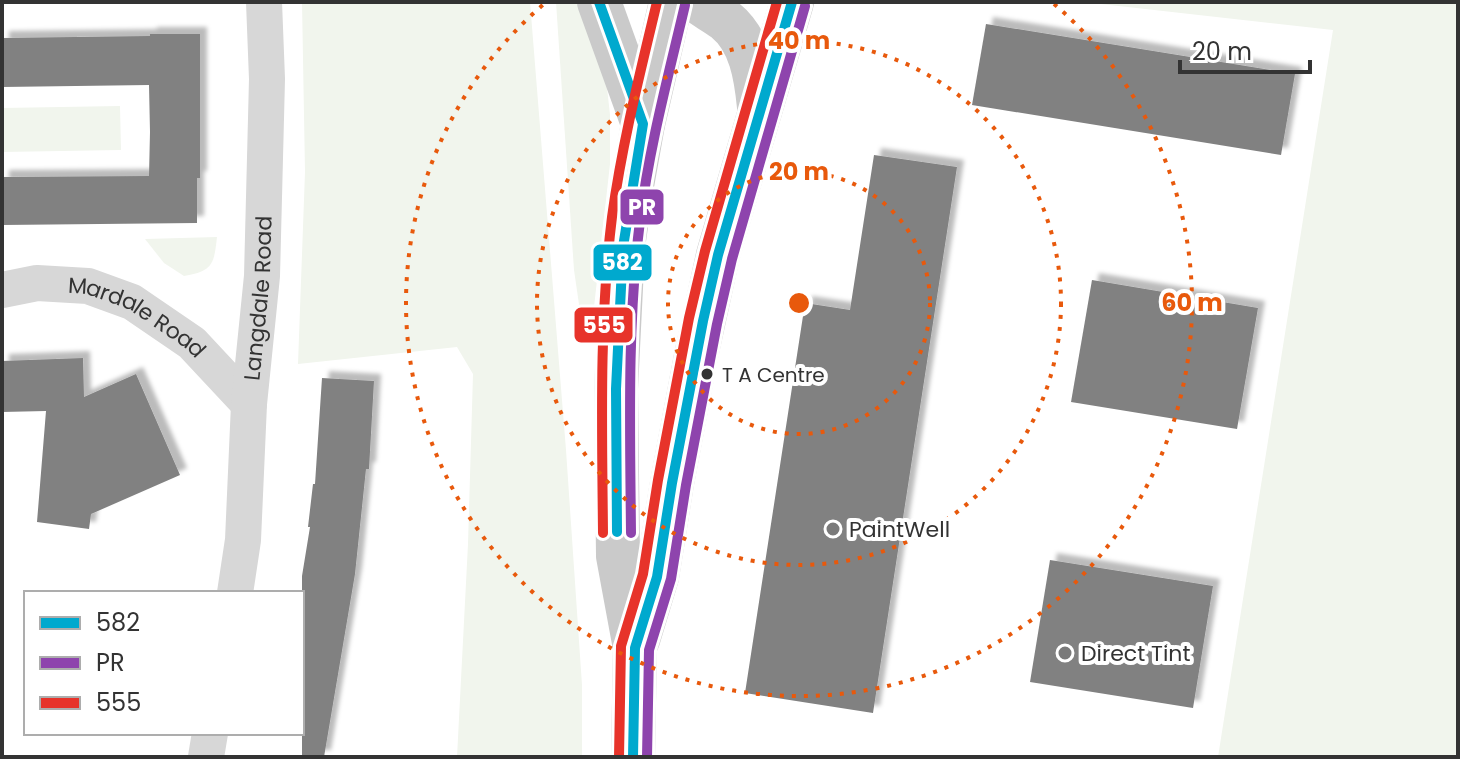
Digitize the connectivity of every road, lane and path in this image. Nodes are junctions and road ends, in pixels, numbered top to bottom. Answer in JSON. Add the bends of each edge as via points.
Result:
{"nodes":[{"id":1,"x":264,"y":2,"type":"edge"},
{"id":2,"x":599,"y":2,"type":"edge"},
{"id":3,"x":671,"y":2,"type":"edge"},
{"id":4,"x":698,"y":2,"type":"edge"},
{"id":5,"x":792,"y":2,"type":"edge"},
{"id":6,"x":759,"y":114,"type":"junction"},
{"id":7,"x":643,"y":124,"type":"junction"},
{"id":8,"x":2,"y":290,"type":"edge"},
{"id":9,"x":249,"y":404,"type":"junction"},
{"id":10,"x":235,"y":591,"type":"edge"},
{"id":11,"x":635,"y":648,"type":"junction"},
{"id":12,"x":210,"y":735,"type":"edge"},
{"id":13,"x":206,"y":757,"type":"edge"},
{"id":14,"x":633,"y":757,"type":"edge"}],
"edges":[{"from":1,"to":9,"type":"street","name":"Langdale Road","via":[[262,276]]},
{"from":2,"to":7,"type":"main road"},
{"from":3,"to":7,"type":"main road"},
{"from":4,"to":6,"type":"main road","via":[[727,21],[744,43],[756,72]]},
{"from":5,"to":6,"type":"main road"},
{"from":6,"to":11,"type":"main road","via":[[718,255],[657,577]]},
{"from":7,"to":11,"type":"main road","via":[[623,247],[616,403],[618,556]]},
{"from":8,"to":9,"type":"street","name":"Mardale Road","via":[[37,283],[88,286],[132,302],[192,343]]},
{"from":9,"to":10,"type":"street","name":"Langdale Road"},
{"from":11,"to":14,"type":"main road"},
{"from":12,"to":13,"type":"street"}]}
